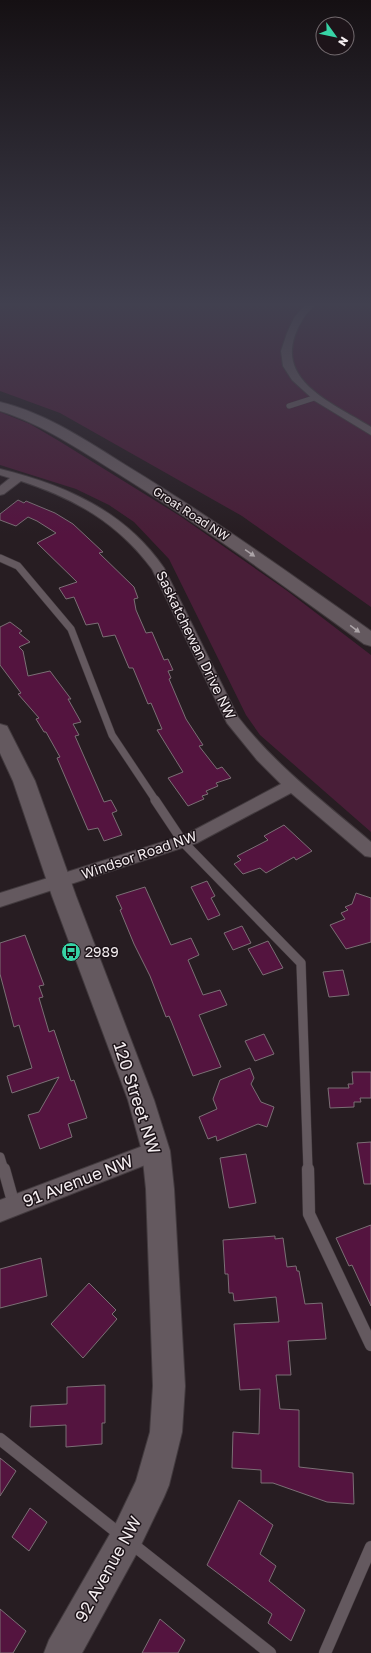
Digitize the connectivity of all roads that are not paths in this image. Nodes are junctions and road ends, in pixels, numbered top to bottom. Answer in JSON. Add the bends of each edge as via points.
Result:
{"nodes":[{"id":1,"x":296,"y":379,"type":"edge"},
{"id":2,"x":0,"y":397,"type":"edge"},
{"id":3,"x":317,"y":397,"type":"junction"},
{"id":4,"x":0,"y":406,"type":"edge"},
{"id":5,"x":289,"y":406,"type":"dead end"},
{"id":6,"x":371,"y":432,"type":"edge"},
{"id":7,"x":0,"y":472,"type":"edge"},
{"id":8,"x":19,"y":478,"type":"junction"},
{"id":9,"x":0,"y":492,"type":"edge"},
{"id":10,"x":0,"y":558,"type":"edge"},
{"id":11,"x":371,"y":623,"type":"edge"},
{"id":12,"x":371,"y":640,"type":"edge"},
{"id":13,"x":0,"y":731,"type":"edge"},
{"id":14,"x":292,"y":785,"type":"junction"},
{"id":15,"x":183,"y":842,"type":"junction"},
{"id":16,"x":371,"y":851,"type":"edge"},
{"id":17,"x":59,"y":882,"type":"junction"},
{"id":18,"x":0,"y":900,"type":"edge"},
{"id":19,"x":156,"y":1150,"type":"junction"},
{"id":20,"x":0,"y":1157,"type":"edge"},
{"id":21,"x":7,"y":1208,"type":"edge"},
{"id":22,"x":371,"y":1344,"type":"edge"},
{"id":23,"x":0,"y":1439,"type":"edge"},
{"id":24,"x":152,"y":1485,"type":"joint"},
{"id":25,"x":126,"y":1539,"type":"junction"},
{"id":26,"x":371,"y":1547,"type":"edge"},
{"id":27,"x":62,"y":1653,"type":"edge"},
{"id":28,"x":270,"y":1653,"type":"edge"},
{"id":29,"x":325,"y":1653,"type":"edge"}],
"edges":[{"from":1,"to":3,"type":"street"},
{"from":2,"to":11,"type":"main road","name":"Groat Road NW","via":[[52,417],[195,500]]},
{"from":3,"to":5,"type":"lane"},
{"from":3,"to":6,"type":"street"},
{"from":4,"to":12,"type":"main road","name":"Groat Road NW","one_way":true,"via":[[37,420],[147,484]]},
{"from":7,"to":8,"type":"street","name":"Saskatchewan Drive NW"},
{"from":8,"to":9,"type":"street"},
{"from":8,"to":14,"type":"street","name":"Saskatchewan Drive NW","via":[[67,494],[87,504],[126,530],[147,551],[158,568],[232,719],[246,740]]},
{"from":10,"to":15,"type":"lane","via":[[18,566],[71,629],[112,736]]},
{"from":13,"to":17,"type":"main road","name":"120 Street NW","via":[[24,781]]},
{"from":14,"to":15,"type":"street","name":"Windsor Road NW"},
{"from":14,"to":16,"type":"street","name":"Saskatchewan Drive NW"},
{"from":15,"to":17,"type":"street","name":"Windsor Road NW"},
{"from":15,"to":22,"type":"lane","via":[[301,964],[309,1214]]},
{"from":17,"to":18,"type":"street","name":"Windsor Road NW"},
{"from":17,"to":19,"type":"main road","name":"120 Street NW","via":[[141,1100]]},
{"from":19,"to":21,"type":"street","name":"91 Avenue NW"},
{"from":19,"to":24,"type":"main road","name":"120 Street NW","via":[[169,1386],[166,1432]]},
{"from":20,"to":21,"type":"lane"},
{"from":23,"to":25,"type":"lane"},
{"from":24,"to":25,"type":"main road","name":"92 Avenue NW"},
{"from":25,"to":27,"type":"main road","name":"92 Avenue NW"},
{"from":25,"to":28,"type":"lane"},
{"from":26,"to":29,"type":"lane"}]}
